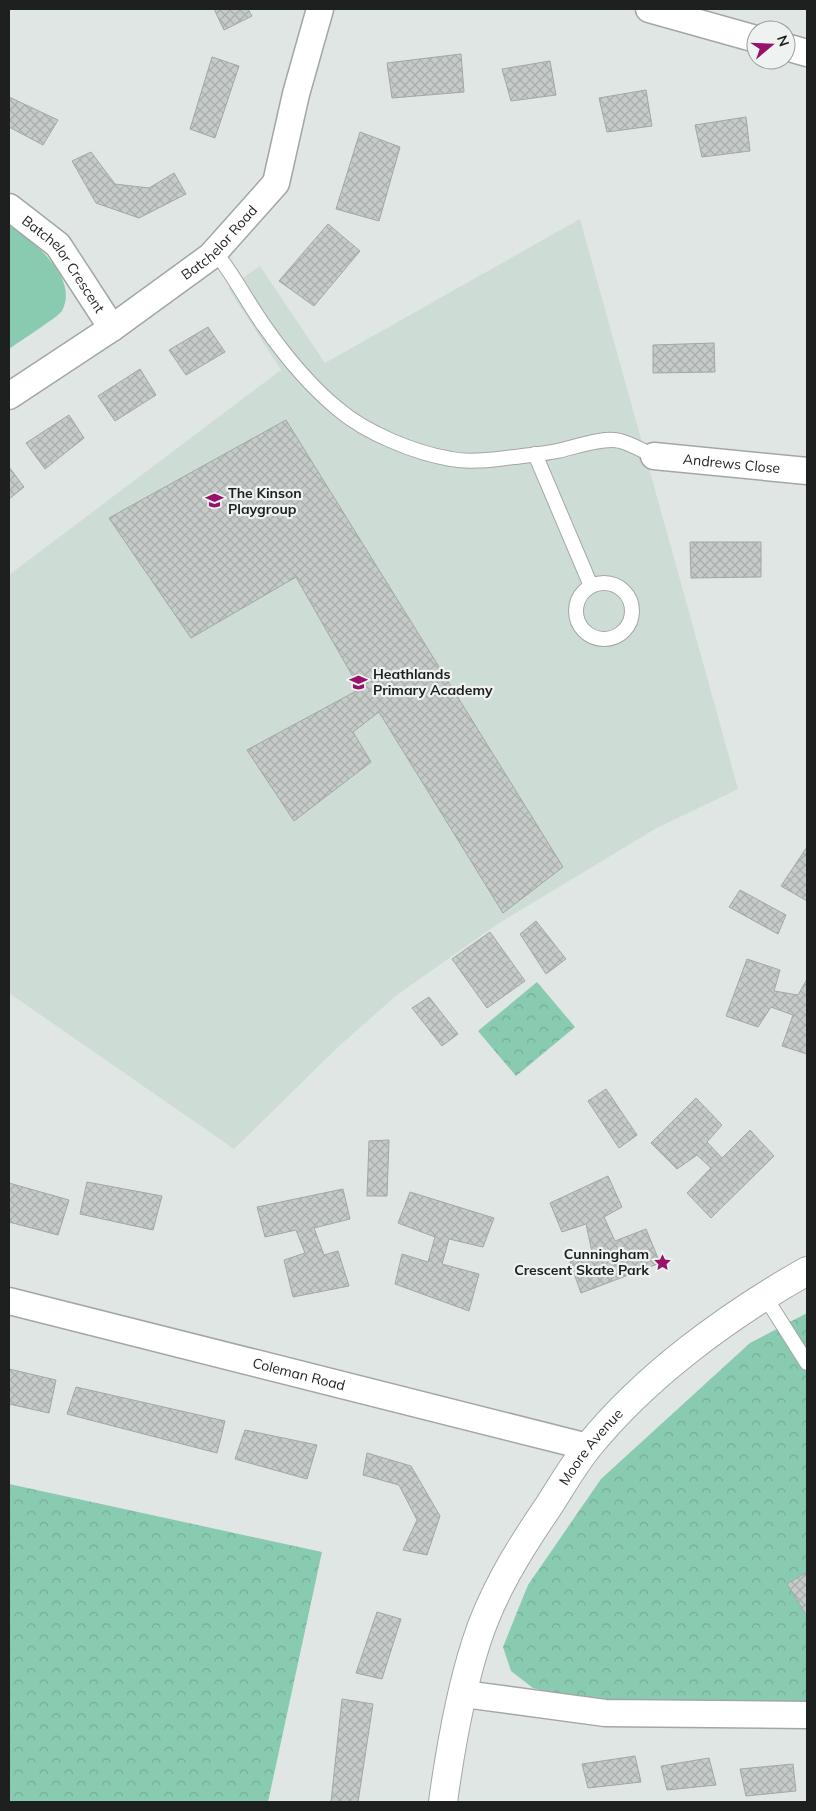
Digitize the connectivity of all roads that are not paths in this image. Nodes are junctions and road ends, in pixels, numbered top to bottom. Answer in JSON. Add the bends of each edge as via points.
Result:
{"nodes":[{"id":1,"x":320,"y":9,"type":"edge"},
{"id":2,"x":649,"y":9,"type":"edge"},
{"id":3,"x":746,"y":36,"type":"edge"},
{"id":4,"x":9,"y":208,"type":"edge"},
{"id":5,"x":215,"y":252,"type":"junction"},
{"id":6,"x":112,"y":328,"type":"junction"},
{"id":7,"x":9,"y":396,"type":"edge"},
{"id":8,"x":535,"y":454,"type":"junction"},
{"id":9,"x":654,"y":456,"type":"joint"},
{"id":10,"x":807,"y":470,"type":"edge"},
{"id":11,"x":591,"y":586,"type":"junction"},
{"id":12,"x":807,"y":1271,"type":"edge"},
{"id":13,"x":764,"y":1295,"type":"junction"},
{"id":14,"x":9,"y":1301,"type":"edge"},
{"id":15,"x":807,"y":1363,"type":"edge"},
{"id":16,"x":588,"y":1447,"type":"junction"},
{"id":17,"x":464,"y":1694,"type":"junction"},
{"id":18,"x":807,"y":1715,"type":"edge"},
{"id":19,"x":443,"y":1802,"type":"edge"}],
"edges":[{"from":1,"to":5,"type":"street","name":"Batchelor Road","via":[[276,183]]},
{"from":2,"to":3,"type":"street"},
{"from":4,"to":6,"type":"street","name":"Batchelor Crescent","via":[[58,245]]},
{"from":5,"to":6,"type":"street","name":"Batchelor Road"},
{"from":5,"to":8,"type":"lane","via":[[231,271],[264,326],[312,385],[339,410],[380,436],[411,449],[452,459],[481,460]]},
{"from":6,"to":7,"type":"street","name":"Batchelor Road"},
{"from":8,"to":9,"type":"lane","via":[[618,440]]},
{"from":8,"to":11,"type":"lane"},
{"from":9,"to":10,"type":"street","name":"Andrews Close"},
{"from":11,"to":11,"type":"lane","via":[[578,600],[579,624],[586,633],[598,639],[621,634],[632,616],[632,604],[627,594],[608,583]]},
{"from":12,"to":13,"type":"street","name":"Moore Avenue"},
{"from":13,"to":15,"type":"lane"},
{"from":13,"to":16,"type":"street","name":"Moore Avenue","via":[[705,1336],[637,1394]]},
{"from":14,"to":16,"type":"street","name":"Coleman Road"},
{"from":16,"to":17,"type":"street","name":"Moore Avenue","via":[[500,1585],[476,1643]]},
{"from":17,"to":18,"type":"street","via":[[605,1713]]},
{"from":17,"to":19,"type":"street","name":"Moore Avenue"}]}
